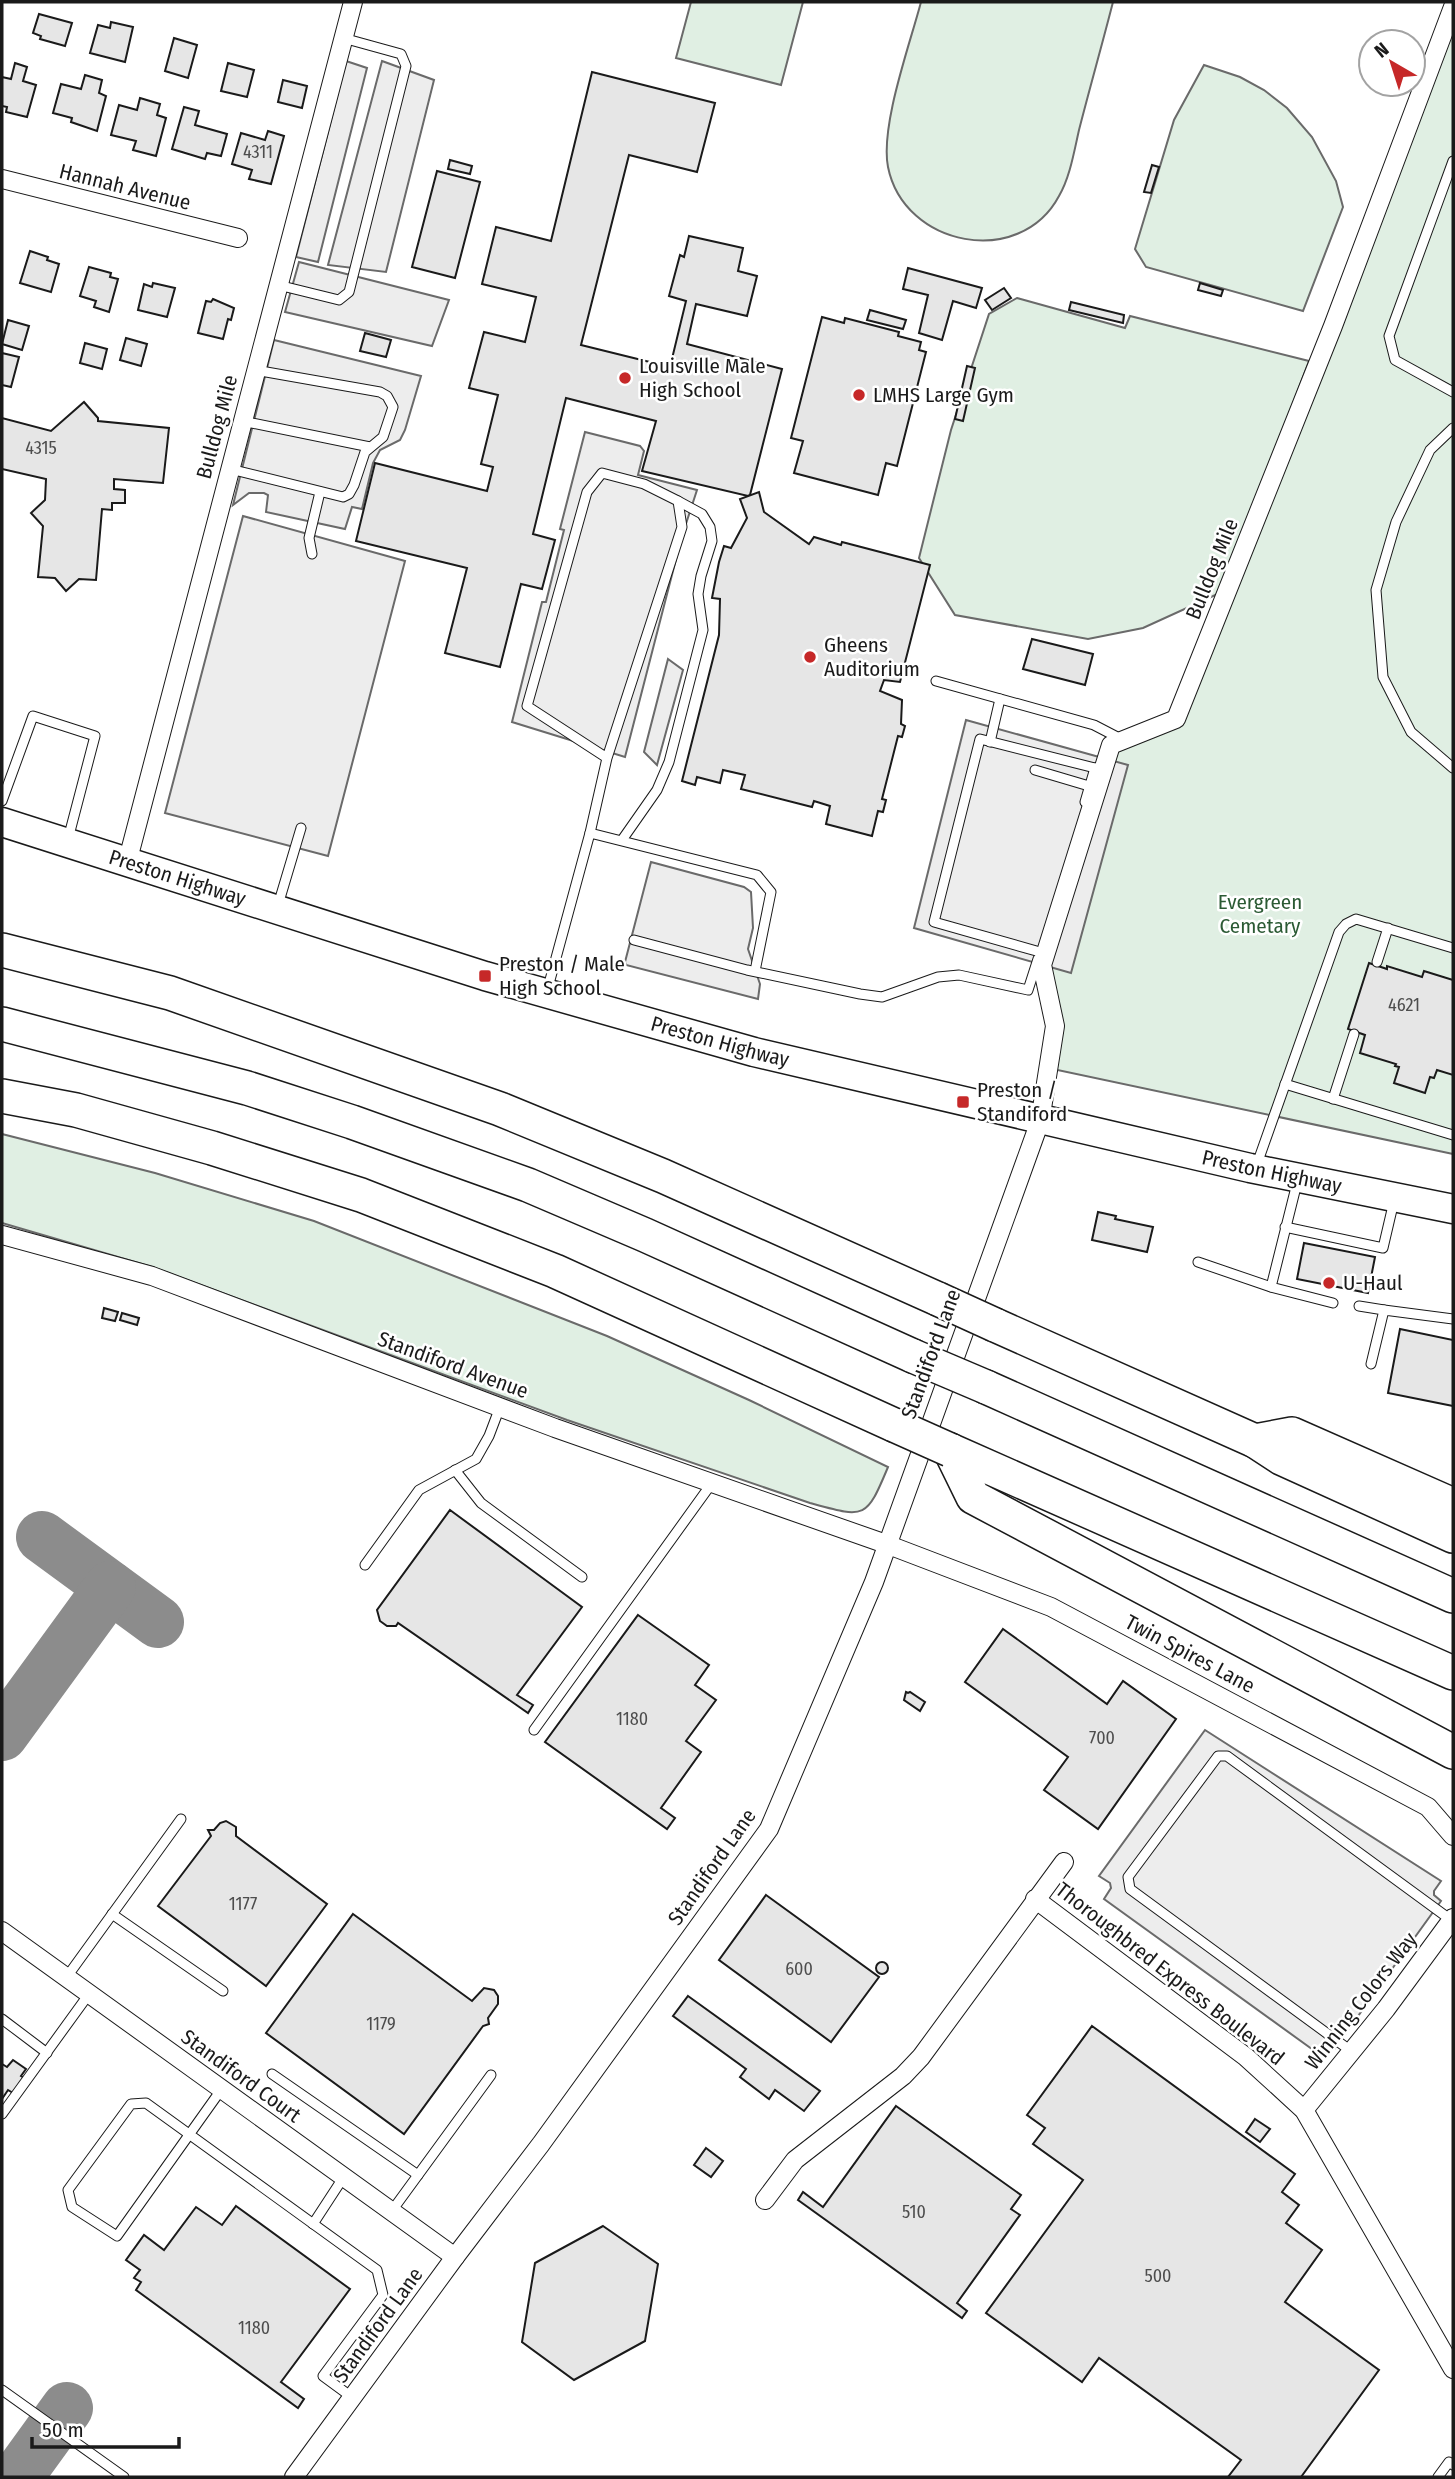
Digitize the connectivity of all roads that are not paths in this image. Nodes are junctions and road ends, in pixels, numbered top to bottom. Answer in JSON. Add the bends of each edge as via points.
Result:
{"nodes":[{"id":1,"x":353,"y":2,"type":"edge"},
{"id":2,"x":1453,"y":7,"type":"edge"},
{"id":3,"x":343,"y":38,"type":"junction"},
{"id":4,"x":1453,"y":161,"type":"edge"},
{"id":5,"x":2,"y":179,"type":"edge"},
{"id":6,"x":238,"y":238,"type":"dead end"},
{"id":7,"x":278,"y":285,"type":"junction"},
{"id":8,"x":255,"y":370,"type":"junction"},
{"id":9,"x":1453,"y":392,"type":"edge"},
{"id":10,"x":242,"y":421,"type":"junction"},
{"id":11,"x":1453,"y":428,"type":"edge"},
{"id":12,"x":370,"y":447,"type":"junction"},
{"id":13,"x":230,"y":468,"type":"junction"},
{"id":14,"x":320,"y":492,"type":"junction"},
{"id":15,"x":678,"y":501,"type":"junction"},
{"id":16,"x":312,"y":554,"type":"dead end"},
{"id":17,"x":936,"y":681,"type":"dead end"},
{"id":18,"x":1000,"y":699,"type":"junction"},
{"id":19,"x":990,"y":742,"type":"junction"},
{"id":20,"x":1116,"y":742,"type":"junction"},
{"id":21,"x":607,"y":758,"type":"junction"},
{"id":22,"x":1095,"y":768,"type":"junction"},
{"id":23,"x":1453,"y":768,"type":"edge"},
{"id":24,"x":1035,"y":770,"type":"dead end"},
{"id":25,"x":1089,"y":786,"type":"junction"},
{"id":26,"x":2,"y":800,"type":"edge"},
{"id":27,"x":2,"y":822,"type":"edge"},
{"id":28,"x":301,"y":828,"type":"dead end"},
{"id":29,"x":590,"y":833,"type":"junction"},
{"id":30,"x":622,"y":840,"type":"junction"},
{"id":31,"x":66,"y":844,"type":"junction"},
{"id":32,"x":127,"y":863,"type":"junction"},
{"id":33,"x":276,"y":910,"type":"junction"},
{"id":34,"x":1388,"y":929,"type":"junction"},
{"id":35,"x":634,"y":940,"type":"dead end"},
{"id":36,"x":1453,"y":948,"type":"edge"},
{"id":37,"x":2,"y":950,"type":"edge"},
{"id":38,"x":1040,"y":952,"type":"junction"},
{"id":39,"x":1377,"y":962,"type":"dead end"},
{"id":40,"x":755,"y":971,"type":"junction"},
{"id":41,"x":1028,"y":990,"type":"junction"},
{"id":42,"x":547,"y":993,"type":"junction"},
{"id":43,"x":2,"y":1024,"type":"edge"},
{"id":44,"x":1055,"y":1026,"type":"junction"},
{"id":45,"x":1354,"y":1034,"type":"dead end"},
{"id":46,"x":1285,"y":1084,"type":"junction"},
{"id":47,"x":2,"y":1096,"type":"edge"},
{"id":48,"x":1333,"y":1099,"type":"junction"},
{"id":49,"x":1040,"y":1121,"type":"junction"},
{"id":50,"x":1453,"y":1135,"type":"edge"},
{"id":51,"x":1255,"y":1169,"type":"junction"},
{"id":52,"x":1298,"y":1178,"type":"junction"},
{"id":53,"x":1395,"y":1197,"type":"junction"},
{"id":54,"x":1453,"y":1209,"type":"edge"},
{"id":55,"x":1286,"y":1227,"type":"junction"},
{"id":56,"x":2,"y":1235,"type":"edge"},
{"id":57,"x":1198,"y":1262,"type":"dead end"},
{"id":58,"x":1271,"y":1287,"type":"junction"},
{"id":59,"x":1333,"y":1303,"type":"dead end"},
{"id":60,"x":1359,"y":1306,"type":"dead end"},
{"id":61,"x":1384,"y":1310,"type":"junction"},
{"id":62,"x":1453,"y":1319,"type":"edge"},
{"id":63,"x":1371,"y":1364,"type":"dead end"},
{"id":64,"x":500,"y":1407,"type":"junction"},
{"id":65,"x":1255,"y":1441,"type":"junction"},
{"id":66,"x":950,"y":1450,"type":"junction"},
{"id":67,"x":454,"y":1470,"type":"junction"},
{"id":68,"x":712,"y":1483,"type":"junction"},
{"id":69,"x":1453,"y":1505,"type":"edge"},
{"id":70,"x":1453,"y":1536,"type":"edge"},
{"id":71,"x":886,"y":1544,"type":"junction"},
{"id":72,"x":365,"y":1564,"type":"dead end"},
{"id":73,"x":582,"y":1577,"type":"dead end"},
{"id":74,"x":1453,"y":1596,"type":"edge"},
{"id":75,"x":1453,"y":1673,"type":"edge"},
{"id":76,"x":534,"y":1730,"type":"dead end"},
{"id":77,"x":1453,"y":1752,"type":"edge"},
{"id":78,"x":181,"y":1819,"type":"dead end"},
{"id":79,"x":1453,"y":1836,"type":"edge"},
{"id":80,"x":1064,"y":1862,"type":"dead end"},
{"id":81,"x":1035,"y":1899,"type":"junction"},
{"id":82,"x":113,"y":1914,"type":"junction"},
{"id":83,"x":1452,"y":1919,"type":"edge"},
{"id":84,"x":2,"y":1931,"type":"edge"},
{"id":85,"x":66,"y":1978,"type":"junction"},
{"id":86,"x":223,"y":1991,"type":"dead end"},
{"id":87,"x":89,"y":1994,"type":"junction"},
{"id":88,"x":2,"y":2019,"type":"edge"},
{"id":89,"x":1351,"y":2051,"type":"junction"},
{"id":90,"x":47,"y":2053,"type":"junction"},
{"id":91,"x":272,"y":2074,"type":"dead end"},
{"id":92,"x":491,"y":2075,"type":"dead end"},
{"id":93,"x":220,"y":2090,"type":"junction"},
{"id":94,"x":1304,"y":2110,"type":"junction"},
{"id":95,"x":2,"y":2114,"type":"edge"},
{"id":96,"x":190,"y":2134,"type":"junction"},
{"id":97,"x":418,"y":2175,"type":"junction"},
{"id":98,"x":343,"y":2178,"type":"junction"},
{"id":99,"x":765,"y":2200,"type":"dead end"},
{"id":100,"x":391,"y":2212,"type":"junction"},
{"id":101,"x":313,"y":2224,"type":"junction"},
{"id":102,"x":455,"y":2257,"type":"junction"},
{"id":103,"x":1453,"y":2370,"type":"edge"},
{"id":104,"x":2,"y":2390,"type":"edge"},
{"id":105,"x":353,"y":2398,"type":"junction"},
{"id":106,"x":1453,"y":2465,"type":"edge"},
{"id":107,"x":124,"y":2477,"type":"edge"},
{"id":108,"x":294,"y":2477,"type":"edge"},
{"id":109,"x":1438,"y":2477,"type":"edge"}],
"edges":[{"from":1,"to":3,"type":"street","name":"Bulldog Mile"},
{"from":2,"to":20,"type":"street","name":"Bulldog Mile","via":[[1333,326],[1176,719]]},
{"from":3,"to":7,"type":"street","name":"Bulldog Mile"},
{"from":3,"to":7,"type":"lane","via":[[401,54],[406,66],[349,292],[339,300]]},
{"from":4,"to":9,"type":"lane","via":[[1389,336],[1395,360]]},
{"from":5,"to":6,"type":"street","name":"Hannah Avenue"},
{"from":7,"to":8,"type":"street","name":"Bulldog Mile"},
{"from":8,"to":10,"type":"street","name":"Bulldog Mile"},
{"from":8,"to":12,"type":"lane","via":[[387,396],[393,407],[383,438]]},
{"from":10,"to":12,"type":"lane"},
{"from":10,"to":13,"type":"street","name":"Bulldog Mile"},
{"from":11,"to":23,"type":"lane","via":[[1430,450],[1396,522],[1376,590],[1382,677],[1410,732]]},
{"from":12,"to":14,"type":"lane","via":[[349,494],[337,497]]},
{"from":13,"to":14,"type":"lane"},
{"from":13,"to":32,"type":"street","name":"Bulldog Mile"},
{"from":14,"to":16,"type":"lane","via":[[309,538]]},
{"from":15,"to":21,"type":"lane","via":[[682,527]]},
{"from":15,"to":21,"type":"lane","via":[[644,484],[602,474],[587,492],[527,706]]},
{"from":15,"to":30,"type":"lane","via":[[702,514],[710,527],[712,541],[698,594],[703,630],[669,762],[657,790]]},
{"from":17,"to":18,"type":"lane"},
{"from":18,"to":19,"type":"lane"},
{"from":18,"to":20,"type":"lane","via":[[1094,725]]},
{"from":19,"to":22,"type":"lane"},
{"from":19,"to":38,"type":"lane","via":[[980,739],[934,922]]},
{"from":20,"to":22,"type":"lane","via":[[1106,748]]},
{"from":20,"to":44,"type":"street","via":[[1042,965]]},
{"from":21,"to":29,"type":"lane"},
{"from":22,"to":25,"type":"lane"},
{"from":24,"to":25,"type":"lane"},
{"from":25,"to":38,"type":"lane"},
{"from":26,"to":31,"type":"lane","via":[[33,716],[95,736]]},
{"from":27,"to":31,"type":"main road","name":"Preston Highway"},
{"from":28,"to":33,"type":"lane"},
{"from":29,"to":30,"type":"lane"},
{"from":29,"to":42,"type":"lane"},
{"from":30,"to":40,"type":"lane","via":[[757,875],[771,892]]},
{"from":31,"to":32,"type":"main road","name":"Preston Highway"},
{"from":32,"to":33,"type":"main road","name":"Preston Highway"},
{"from":33,"to":42,"type":"main road","name":"Preston Highway"},
{"from":34,"to":36,"type":"lane"},
{"from":34,"to":39,"type":"lane"},
{"from":34,"to":46,"type":"lane","via":[[1356,919],[1339,932]]},
{"from":35,"to":40,"type":"lane"},
{"from":37,"to":65,"type":"highway","bridge":true,"via":[[170,993],[500,1109],[663,1176]]},
{"from":38,"to":41,"type":"lane"},
{"from":40,"to":41,"type":"lane","via":[[881,996],[938,977],[959,975]]},
{"from":41,"to":44,"type":"lane","via":[[1041,996]]},
{"from":42,"to":49,"type":"main road","name":"Preston Highway","via":[[754,1052]]},
{"from":43,"to":74,"type":"highway","bridge":true,"via":[[247,1088],[527,1185]]},
{"from":44,"to":49,"type":"street"},
{"from":45,"to":48,"type":"lane"},
{"from":46,"to":48,"type":"lane"},
{"from":46,"to":51,"type":"lane"},
{"from":47,"to":66,"type":"highway","bridge":true,"via":[[76,1110],[212,1147],[361,1195],[555,1271]]},
{"from":48,"to":50,"type":"lane"},
{"from":49,"to":51,"type":"main road","name":"Preston Highway"},
{"from":49,"to":71,"type":"street","name":"Standiford Lane"},
{"from":51,"to":52,"type":"main road","name":"Preston Highway"},
{"from":52,"to":53,"type":"main road","name":"Preston Highway"},
{"from":52,"to":55,"type":"lane"},
{"from":53,"to":54,"type":"main road","name":"Preston Highway"},
{"from":53,"to":55,"type":"lane","via":[[1382,1248]]},
{"from":55,"to":58,"type":"lane"},
{"from":56,"to":64,"type":"street","name":"Standiford Avenue","via":[[152,1276]]},
{"from":57,"to":58,"type":"lane"},
{"from":58,"to":59,"type":"lane"},
{"from":60,"to":61,"type":"lane"},
{"from":61,"to":62,"type":"lane"},
{"from":61,"to":63,"type":"lane"},
{"from":64,"to":67,"type":"lane","via":[[475,1459]]},
{"from":64,"to":68,"type":"street","name":"Standiford Avenue"},
{"from":65,"to":69,"type":"highway","via":[[1292,1434]]},
{"from":65,"to":70,"type":"highway","via":[[1281,1458]]},
{"from":66,"to":75,"type":"highway"},
{"from":66,"to":77,"type":"highway","via":[[973,1497]]},
{"from":67,"to":72,"type":"lane","via":[[419,1490]]},
{"from":67,"to":73,"type":"lane","via":[[481,1503]]},
{"from":68,"to":71,"type":"street","name":"Standiford Avenue"},
{"from":68,"to":76,"type":"lane"},
{"from":71,"to":79,"type":"street","name":"Twin Spires Lane","via":[[1063,1613],[1428,1807]]},
{"from":71,"to":102,"type":"street","name":"Standiford Lane","via":[[854,1633],[769,1829]]},
{"from":78,"to":82,"type":"lane"},
{"from":80,"to":81,"type":"street"},
{"from":81,"to":94,"type":"street","name":"Thoroughbred Express Boulevard","via":[[1246,2057]]},
{"from":81,"to":99,"type":"street","via":[[921,2057],[795,2160]]},
{"from":82,"to":85,"type":"lane"},
{"from":82,"to":86,"type":"lane"},
{"from":83,"to":89,"type":"street","name":"Winning Colors Way"},
{"from":83,"to":89,"type":"lane","via":[[1227,1756],[1218,1756],[1128,1877],[1130,1889]]},
{"from":84,"to":85,"type":"street","name":"Standiford Court"},
{"from":85,"to":87,"type":"street","name":"Standiford Court"},
{"from":87,"to":90,"type":"lane"},
{"from":87,"to":93,"type":"street","name":"Standiford Court"},
{"from":88,"to":90,"type":"lane"},
{"from":89,"to":94,"type":"street","name":"Winning Colors Way"},
{"from":90,"to":95,"type":"lane"},
{"from":91,"to":97,"type":"lane"},
{"from":92,"to":97,"type":"lane"},
{"from":93,"to":96,"type":"lane"},
{"from":93,"to":98,"type":"street","name":"Standiford Court"},
{"from":94,"to":103,"type":"street","name":"Thoroughbred Express Boulevard"},
{"from":96,"to":96,"type":"lane","via":[[146,2103],[131,2104],[68,2190],[72,2207],[117,2236]]},
{"from":96,"to":101,"type":"lane"},
{"from":97,"to":100,"type":"lane"},
{"from":98,"to":100,"type":"street","name":"Standiford Court"},
{"from":98,"to":101,"type":"lane"},
{"from":100,"to":102,"type":"street","name":"Standiford Court"},
{"from":101,"to":105,"type":"lane","via":[[377,2270],[383,2295],[323,2376]]},
{"from":102,"to":105,"type":"street","name":"Standiford Lane"},
{"from":104,"to":107,"type":"lane"},
{"from":105,"to":108,"type":"street","name":"Standiford Lane"},
{"from":106,"to":109,"type":"lane","via":[[1449,2462]]}]}
